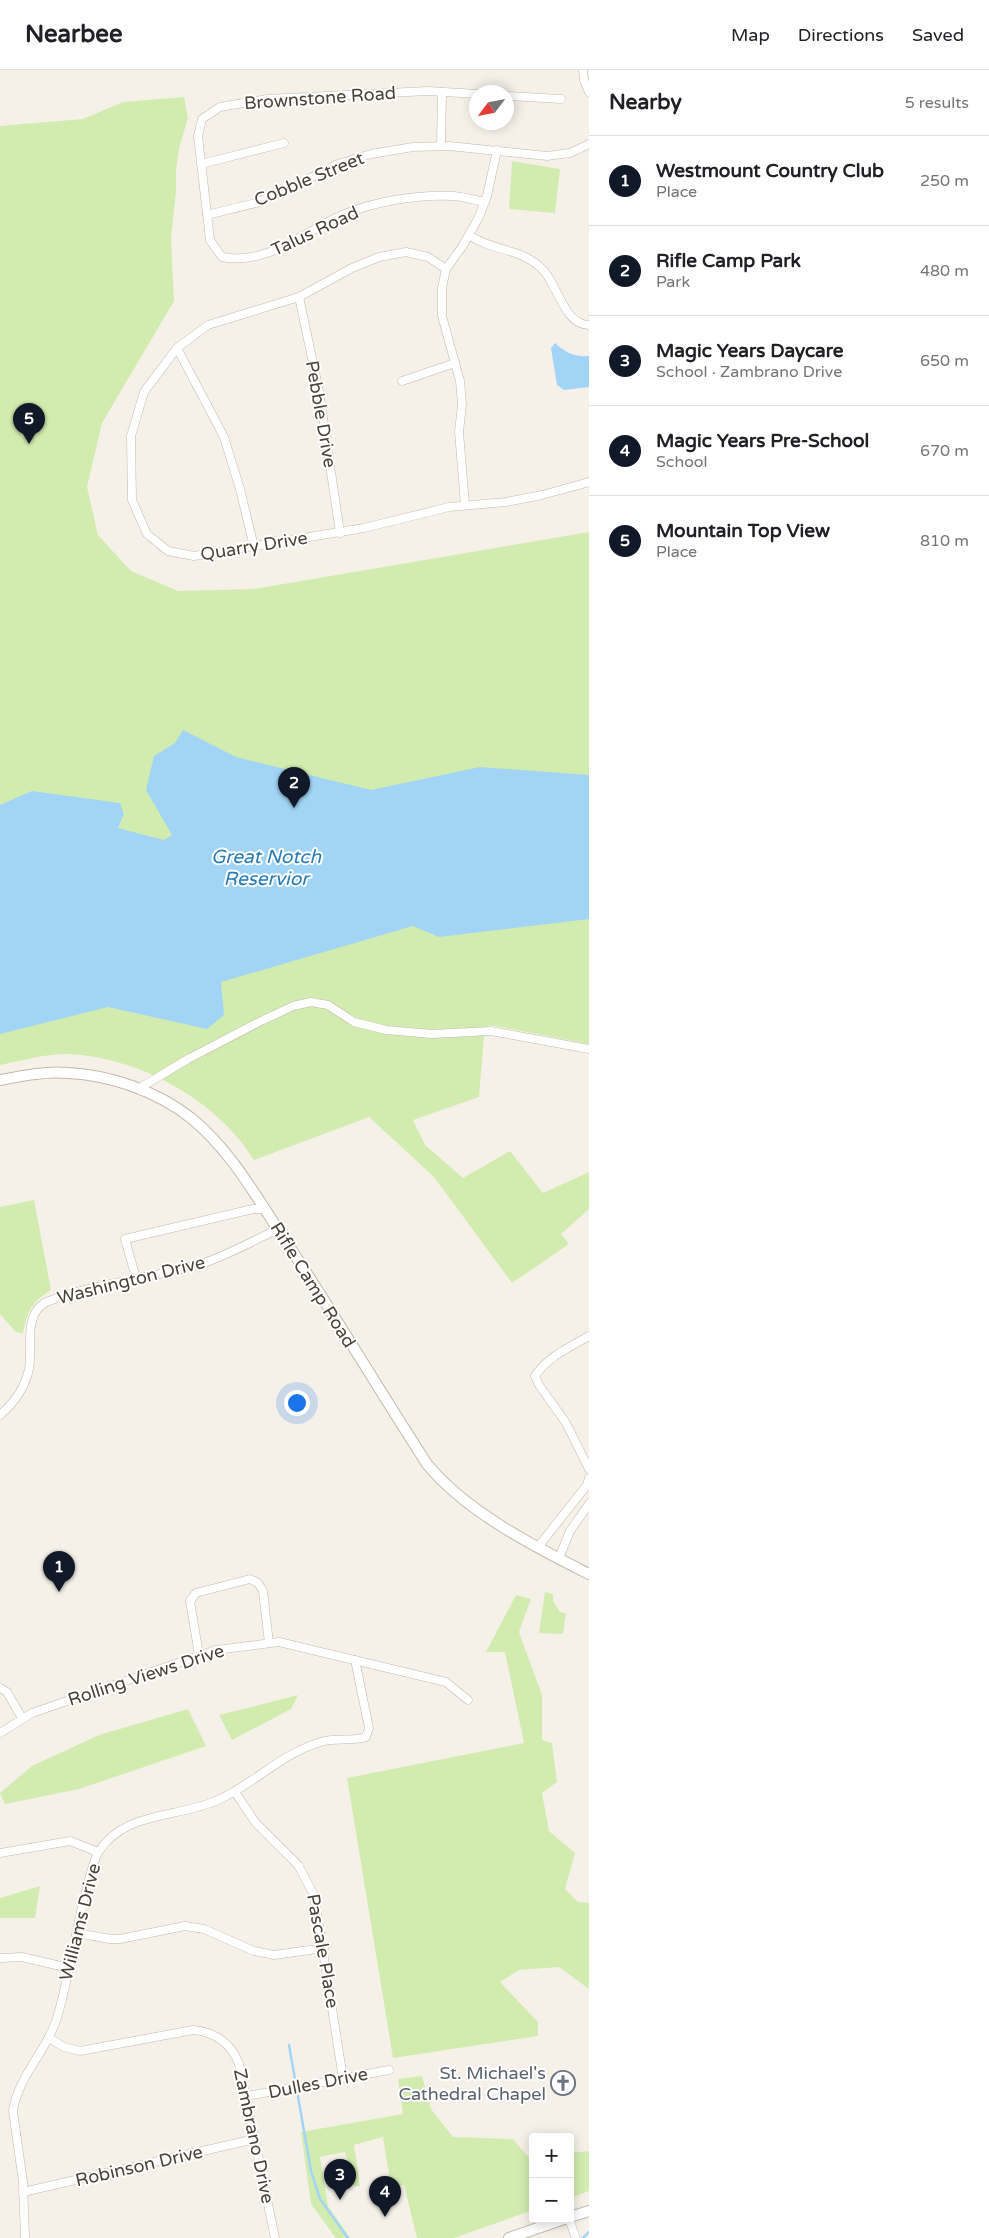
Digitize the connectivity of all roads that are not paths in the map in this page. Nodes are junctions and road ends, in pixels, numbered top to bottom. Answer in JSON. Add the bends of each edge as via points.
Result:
{"nodes":[{"id":1,"x":583,"y":70,"type":"edge"},
{"id":2,"x":442,"y":92,"type":"junction"},
{"id":3,"x":589,"y":92,"type":"edge"},
{"id":4,"x":469,"y":94,"type":"edge"},
{"id":5,"x":514,"y":96,"type":"edge"},
{"id":6,"x":561,"y":99,"type":"dead end"},
{"id":7,"x":284,"y":143,"type":"dead end"},
{"id":8,"x":589,"y":144,"type":"edge"},
{"id":9,"x":441,"y":146,"type":"junction"},
{"id":10,"x":497,"y":150,"type":"junction"},
{"id":11,"x":201,"y":164,"type":"junction"},
{"id":12,"x":485,"y":202,"type":"junction"},
{"id":13,"x":207,"y":214,"type":"junction"},
{"id":14,"x":469,"y":235,"type":"junction"},
{"id":15,"x":263,"y":254,"type":"joint"},
{"id":16,"x":446,"y":269,"type":"junction"},
{"id":17,"x":299,"y":297,"type":"junction"},
{"id":18,"x":589,"y":324,"type":"edge"},
{"id":19,"x":177,"y":348,"type":"junction"},
{"id":20,"x":455,"y":363,"type":"junction"},
{"id":21,"x":402,"y":381,"type":"dead end"},
{"id":22,"x":589,"y":482,"type":"edge"},
{"id":23,"x":465,"y":505,"type":"junction"},
{"id":24,"x":340,"y":533,"type":"junction"},
{"id":25,"x":254,"y":547,"type":"junction"},
{"id":26,"x":589,"y":1049,"type":"edge"},
{"id":27,"x":0,"y":1080,"type":"edge"},
{"id":28,"x":138,"y":1089,"type":"junction"},
{"id":29,"x":264,"y":1209,"type":"junction"},
{"id":30,"x":278,"y":1229,"type":"junction"},
{"id":31,"x":136,"y":1278,"type":"junction"},
{"id":32,"x":589,"y":1336,"type":"edge"},
{"id":33,"x":0,"y":1415,"type":"edge"},
{"id":34,"x":589,"y":1469,"type":"edge"},
{"id":35,"x":589,"y":1478,"type":"edge"},
{"id":36,"x":589,"y":1504,"type":"edge"},
{"id":37,"x":571,"y":1506,"type":"junction"},
{"id":38,"x":582,"y":1512,"type":"junction"},
{"id":39,"x":538,"y":1547,"type":"junction"},
{"id":40,"x":559,"y":1558,"type":"junction"},
{"id":41,"x":589,"y":1574,"type":"edge"},
{"id":42,"x":268,"y":1643,"type":"junction"},
{"id":43,"x":199,"y":1655,"type":"junction"},
{"id":44,"x":355,"y":1660,"type":"junction"},
{"id":45,"x":0,"y":1688,"type":"edge"},
{"id":46,"x":468,"y":1700,"type":"dead end"},
{"id":47,"x":22,"y":1718,"type":"junction"},
{"id":48,"x":0,"y":1733,"type":"edge"},
{"id":49,"x":235,"y":1792,"type":"junction"},
{"id":50,"x":98,"y":1852,"type":"junction"},
{"id":51,"x":0,"y":1853,"type":"edge"},
{"id":52,"x":77,"y":1934,"type":"junction"},
{"id":53,"x":324,"y":1948,"type":"junction"},
{"id":54,"x":0,"y":1958,"type":"edge"},
{"id":55,"x":69,"y":1968,"type":"junction"},
{"id":56,"x":49,"y":2038,"type":"junction"},
{"id":57,"x":389,"y":2070,"type":"dead end"},
{"id":58,"x":343,"y":2078,"type":"junction"},
{"id":59,"x":247,"y":2096,"type":"junction"},
{"id":60,"x":255,"y":2139,"type":"junction"},
{"id":61,"x":23,"y":2192,"type":"junction"},
{"id":62,"x":589,"y":2211,"type":"edge"},
{"id":63,"x":574,"y":2217,"type":"edge"},
{"id":64,"x":552,"y":2223,"type":"edge"},
{"id":65,"x":572,"y":2223,"type":"edge"},
{"id":66,"x":26,"y":2238,"type":"edge"},
{"id":67,"x":275,"y":2238,"type":"edge"},
{"id":68,"x":509,"y":2238,"type":"edge"},
{"id":69,"x":576,"y":2238,"type":"edge"}],
"edges":[{"from":1,"to":3,"type":"street"},
{"from":2,"to":4,"type":"street","name":"Brownstone Road"},
{"from":2,"to":9,"type":"street"},
{"from":2,"to":11,"type":"street","name":"Brownstone Road","via":[[266,99],[220,107],[202,119],[198,136]]},
{"from":5,"to":6,"type":"street"},
{"from":7,"to":11,"type":"street"},
{"from":8,"to":10,"type":"street","name":"Cobble Street","via":[[570,153],[547,156]]},
{"from":9,"to":10,"type":"street","name":"Cobble Street"},
{"from":9,"to":13,"type":"street","name":"Cobble Street","via":[[371,154],[338,164],[256,203]]},
{"from":10,"to":12,"type":"street"},
{"from":11,"to":13,"type":"street","name":"Brownstone Road"},
{"from":12,"to":14,"type":"street"},
{"from":12,"to":15,"type":"street","name":"Talus Road","via":[[454,196],[410,198],[373,205],[341,215],[292,243]]},
{"from":13,"to":15,"type":"street","name":"Brownstone Road","via":[[210,240],[222,257],[237,260]]},
{"from":14,"to":16,"type":"street"},
{"from":14,"to":18,"type":"street","via":[[483,244],[525,256],[544,271],[571,317],[582,325]]},
{"from":16,"to":17,"type":"street","name":"Quarry Drive","via":[[428,257],[406,252],[379,256]]},
{"from":16,"to":20,"type":"street","via":[[442,316]]},
{"from":17,"to":19,"type":"street","name":"Quarry Drive","via":[[208,325]]},
{"from":17,"to":24,"type":"street","name":"Pebble Drive","via":[[320,391]]},
{"from":19,"to":25,"type":"street","via":[[224,437]]},
{"from":19,"to":25,"type":"street","name":"Quarry Drive","via":[[144,392],[131,436],[132,500],[147,534],[168,551],[194,556]]},
{"from":20,"to":21,"type":"street"},
{"from":20,"to":23,"type":"street","via":[[462,396],[459,432]]},
{"from":22,"to":23,"type":"street","name":"Quarry Drive","via":[[542,496]]},
{"from":23,"to":24,"type":"street","name":"Quarry Drive"},
{"from":24,"to":25,"type":"street","name":"Quarry Drive"},
{"from":26,"to":28,"type":"street","via":[[491,1031],[432,1034],[386,1030],[354,1022],[328,1005],[311,1002],[293,1006],[259,1022]]},
{"from":27,"to":28,"type":"street","name":"Rifle Camp Road","via":[[66,1072],[95,1076]]},
{"from":28,"to":29,"type":"street","name":"Rifle Camp Road","via":[[177,1108],[205,1131],[235,1164]]},
{"from":29,"to":30,"type":"street","name":"Rifle Camp Road"},
{"from":29,"to":31,"type":"street","via":[[181,1224],[124,1239]]},
{"from":30,"to":31,"type":"street","name":"Washington Drive","via":[[214,1259]]},
{"from":30,"to":39,"type":"street","name":"Rifle Camp Road","via":[[440,1480],[470,1505]]},
{"from":31,"to":33,"type":"street","name":"Washington Drive","via":[[56,1298],[39,1306],[31,1324],[29,1369],[25,1382],[13,1403]]},
{"from":32,"to":34,"type":"street","via":[[553,1357],[535,1376],[566,1423]]},
{"from":35,"to":37,"type":"street"},
{"from":36,"to":38,"type":"street"},
{"from":37,"to":38,"type":"street"},
{"from":37,"to":39,"type":"street"},
{"from":38,"to":40,"type":"street"},
{"from":39,"to":40,"type":"street","name":"Rifle Camp Road"},
{"from":40,"to":41,"type":"street","name":"Rifle Camp Road"},
{"from":42,"to":43,"type":"street","name":"Rolling Views Drive"},
{"from":42,"to":43,"type":"street","via":[[263,1591],[250,1579],[196,1593],[190,1601]]},
{"from":42,"to":44,"type":"street","name":"Rolling Views Drive","via":[[279,1642]]},
{"from":43,"to":47,"type":"street","name":"Rolling Views Drive"},
{"from":44,"to":46,"type":"street","name":"Rolling Views Drive","via":[[446,1682]]},
{"from":44,"to":49,"type":"street","name":"Williams Drive","via":[[369,1728],[366,1737],[322,1741],[302,1749]]},
{"from":45,"to":47,"type":"street","via":[[7,1692]]},
{"from":47,"to":48,"type":"street","name":"Rolling Views Drive"},
{"from":49,"to":50,"type":"street","name":"Williams Drive","via":[[201,1806],[124,1827]]},
{"from":49,"to":53,"type":"street","name":"Pascale Place","via":[[255,1822],[304,1873],[314,1894]]},
{"from":50,"to":51,"type":"street","via":[[70,1841]]},
{"from":50,"to":52,"type":"street","name":"Williams Drive"},
{"from":52,"to":53,"type":"street","via":[[110,1940],[185,1926],[204,1929],[254,1951],[269,1954],[284,1955]]},
{"from":52,"to":55,"type":"street","name":"Williams Drive"},
{"from":53,"to":58,"type":"street","name":"Pascale Place"},
{"from":54,"to":55,"type":"street","via":[[22,1957]]},
{"from":55,"to":56,"type":"street","name":"Williams Drive"},
{"from":56,"to":59,"type":"street","name":"Zambrano Drive","via":[[64,2047],[80,2050],[201,2030],[219,2037],[232,2048]]},
{"from":56,"to":61,"type":"street","name":"Williams Drive","via":[[14,2103]]},
{"from":57,"to":58,"type":"street","name":"Dulles Drive"},
{"from":58,"to":59,"type":"street","name":"Dulles Drive"},
{"from":59,"to":60,"type":"street","name":"Zambrano Drive"},
{"from":60,"to":61,"type":"street","name":"Robinson Drive"},
{"from":60,"to":67,"type":"street","name":"Zambrano Drive"},
{"from":61,"to":66,"type":"street","name":"Williams Drive"},
{"from":62,"to":63,"type":"street"},
{"from":64,"to":68,"type":"street"},
{"from":65,"to":69,"type":"street"}]}
